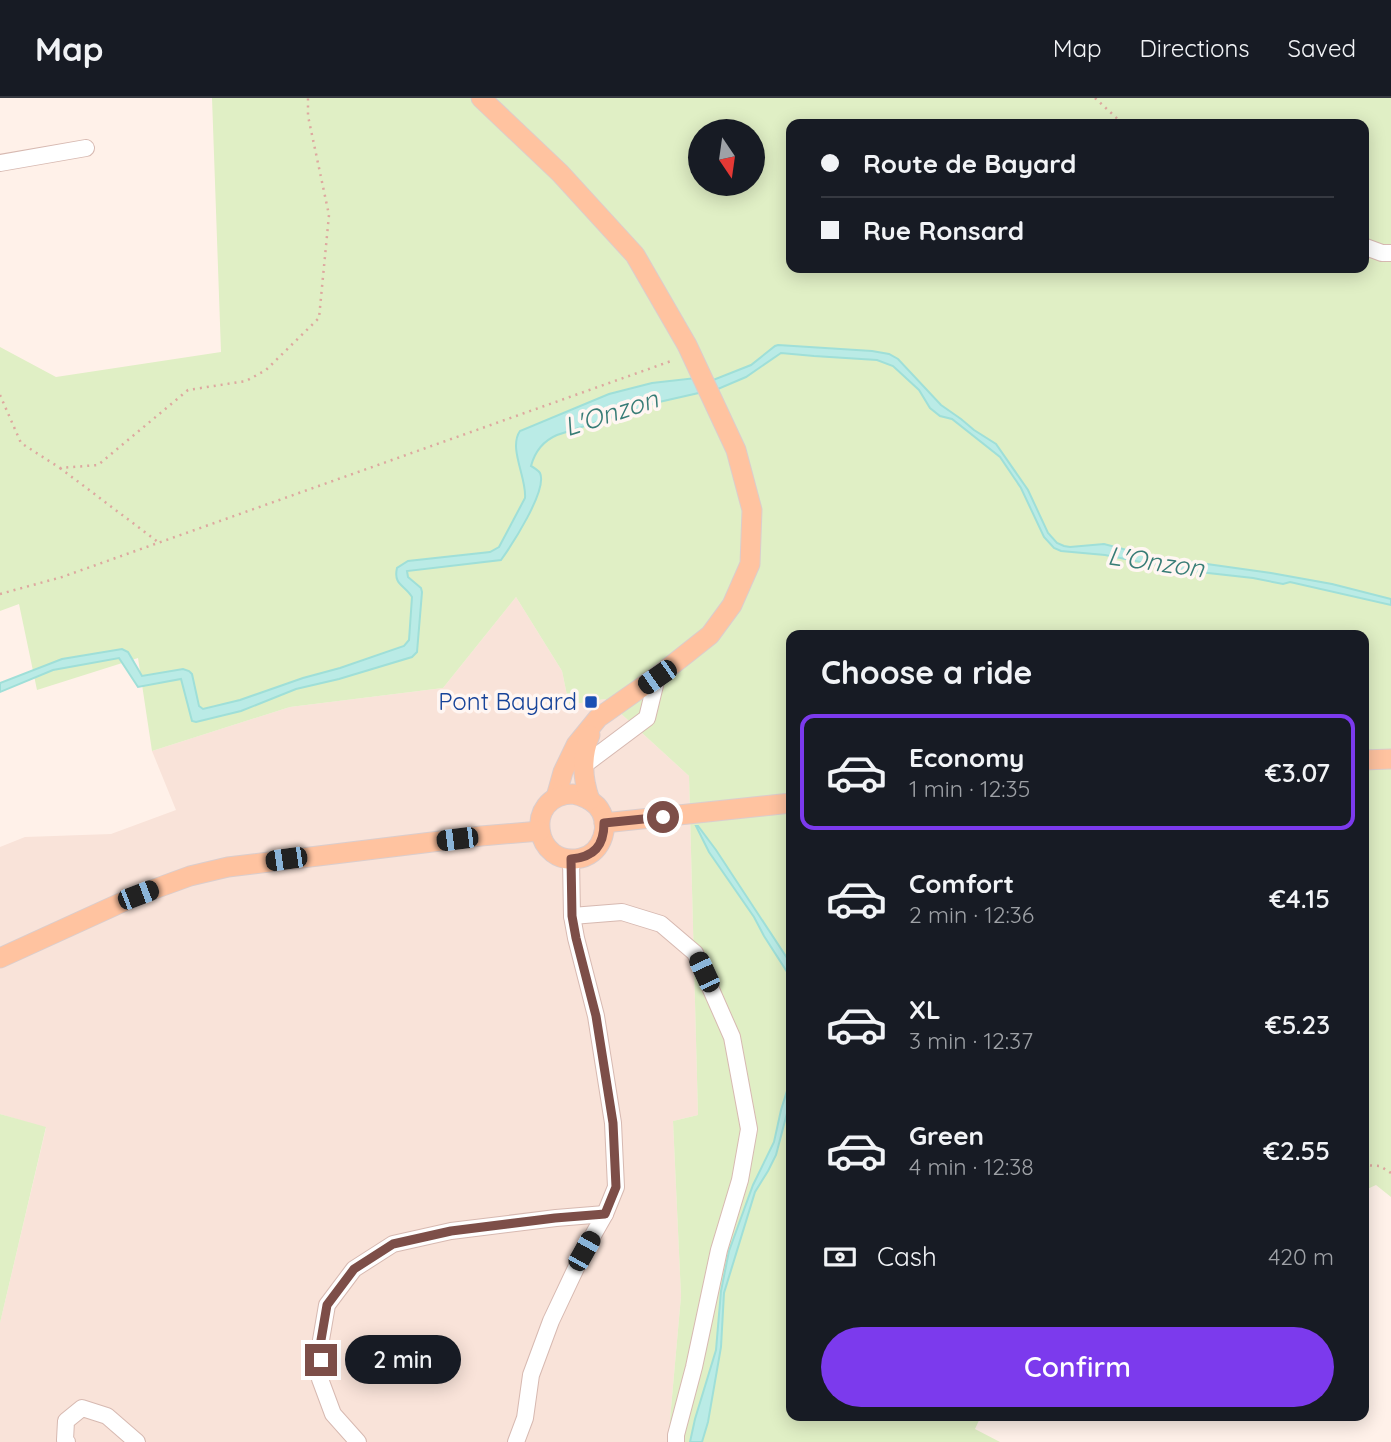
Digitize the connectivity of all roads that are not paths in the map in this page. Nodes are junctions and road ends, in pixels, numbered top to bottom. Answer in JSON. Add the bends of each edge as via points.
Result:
{"nodes":[{"id":1,"x":481,"y":98,"type":"edge"},
{"id":2,"x":86,"y":148,"type":"dead end"},
{"id":3,"x":0,"y":163,"type":"edge"},
{"id":4,"x":1369,"y":248,"type":"edge"},
{"id":5,"x":1391,"y":253,"type":"edge"},
{"id":6,"x":659,"y":675,"type":"junction"},
{"id":7,"x":598,"y":718,"type":"junction"},
{"id":8,"x":1391,"y":759,"type":"edge"},
{"id":9,"x":1369,"y":760,"type":"edge"},
{"id":10,"x":583,"y":766,"type":"junction"},
{"id":11,"x":556,"y":797,"type":"junction"},
{"id":12,"x":590,"y":800,"type":"junction"},
{"id":13,"x":786,"y":804,"type":"edge"},
{"id":14,"x":604,"y":823,"type":"junction"},
{"id":15,"x":540,"y":831,"type":"junction"},
{"id":16,"x":571,"y":859,"type":"junction"},
{"id":17,"x":572,"y":916,"type":"junction"},
{"id":18,"x":0,"y":958,"type":"edge"},
{"id":19,"x":605,"y":1214,"type":"junction"},
{"id":20,"x":67,"y":1442,"type":"edge"},
{"id":21,"x":137,"y":1442,"type":"edge"},
{"id":22,"x":358,"y":1442,"type":"edge"},
{"id":23,"x":516,"y":1442,"type":"edge"},
{"id":24,"x":676,"y":1442,"type":"edge"}],
"edges":[{"from":1,"to":6,"type":"main road","via":[[560,173],[635,255],[736,450],[752,510],[750,564],[732,605],[710,635]]},
{"from":2,"to":3,"type":"street"},
{"from":4,"to":5,"type":"street"},
{"from":6,"to":7,"type":"main road"},
{"from":6,"to":10,"type":"street","via":[[647,718]]},
{"from":7,"to":10,"type":"main road"},
{"from":7,"to":11,"type":"main road","via":[[572,752]]},
{"from":8,"to":9,"type":"main road"},
{"from":10,"to":12,"type":"main road"},
{"from":11,"to":12,"type":"main road","via":[[573,794]]},
{"from":11,"to":15,"type":"main road","via":[[545,806]]},
{"from":12,"to":14,"type":"main road"},
{"from":13,"to":14,"type":"main road"},
{"from":14,"to":16,"type":"main road","via":[[604,835],[593,853]]},
{"from":15,"to":16,"type":"main road","via":[[549,852]]},
{"from":15,"to":18,"type":"main road","via":[[228,867],[138,895]]},
{"from":16,"to":17,"type":"street"},
{"from":17,"to":19,"type":"street","via":[[596,1016],[613,1123],[616,1187]]},
{"from":17,"to":24,"type":"street","via":[[622,912],[661,924],[695,953],[732,1037],[748,1129],[740,1181],[719,1250]]},
{"from":19,"to":22,"type":"street","via":[[451,1231],[393,1244],[354,1269],[327,1305],[320,1379],[333,1413]]},
{"from":19,"to":23,"type":"street","via":[[551,1321],[531,1375],[525,1418]]},
{"from":20,"to":21,"type":"street","via":[[66,1422],[82,1408],[107,1416]]}]}
